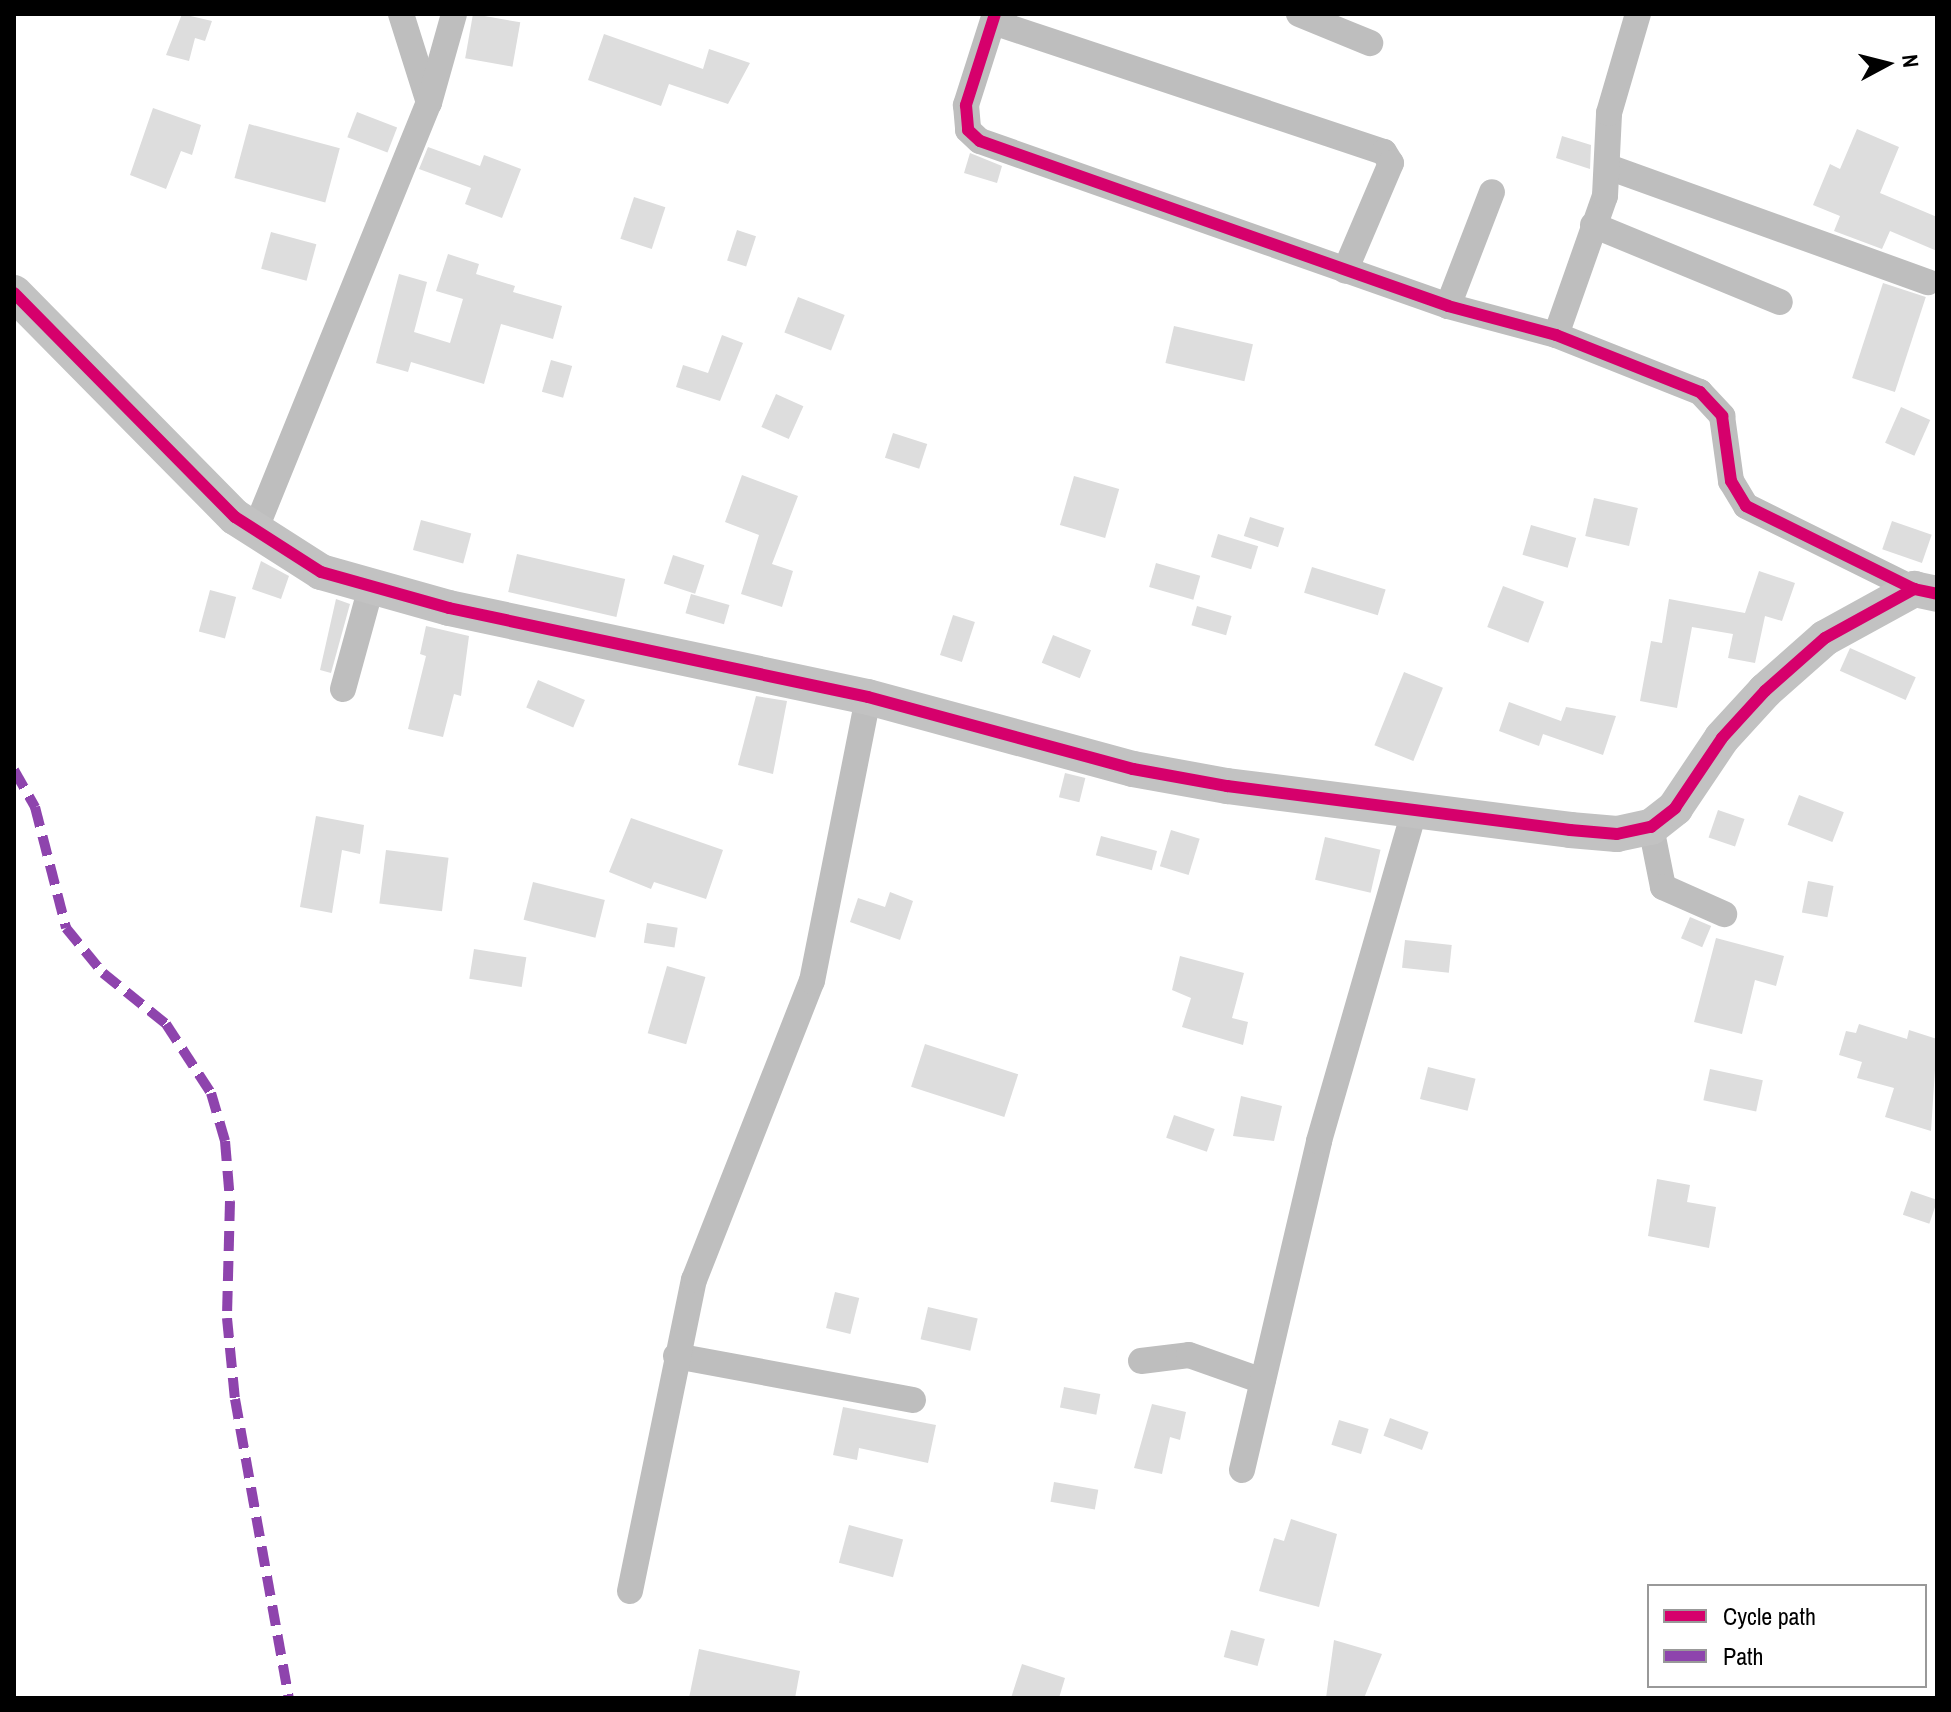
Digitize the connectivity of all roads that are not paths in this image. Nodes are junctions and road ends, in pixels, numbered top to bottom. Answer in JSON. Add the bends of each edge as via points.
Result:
{"nodes":[{"id":1,"x":401,"y":14,"type":"edge"},
{"id":2,"x":454,"y":14,"type":"edge"},
{"id":3,"x":1299,"y":14,"type":"edge"},
{"id":4,"x":1638,"y":14,"type":"edge"},
{"id":5,"x":994,"y":18,"type":"edge"},
{"id":6,"x":1370,"y":43,"type":"dead end"},
{"id":7,"x":429,"y":103,"type":"junction"},
{"id":8,"x":1611,"y":168,"type":"junction"},
{"id":9,"x":1492,"y":192,"type":"dead end"},
{"id":10,"x":1593,"y":225,"type":"junction"},
{"id":11,"x":1345,"y":271,"type":"junction"},
{"id":12,"x":1928,"y":282,"type":"dead end"},
{"id":13,"x":14,"y":293,"type":"edge"},
{"id":14,"x":1780,"y":302,"type":"dead end"},
{"id":15,"x":1448,"y":306,"type":"junction"},
{"id":16,"x":1556,"y":335,"type":"junction"},
{"id":17,"x":254,"y":533,"type":"junction"},
{"id":18,"x":371,"y":587,"type":"junction"},
{"id":19,"x":1926,"y":592,"type":"edge"},
{"id":20,"x":343,"y":689,"type":"dead end"},
{"id":21,"x":868,"y":697,"type":"junction"},
{"id":22,"x":1416,"y":806,"type":"junction"},
{"id":23,"x":1651,"y":827,"type":"junction"},
{"id":24,"x":1724,"y":914,"type":"dead end"},
{"id":25,"x":676,"y":1356,"type":"junction"},
{"id":26,"x":1141,"y":1361,"type":"dead end"},
{"id":27,"x":1263,"y":1381,"type":"junction"},
{"id":28,"x":913,"y":1400,"type":"dead end"},
{"id":29,"x":1242,"y":1470,"type":"dead end"},
{"id":30,"x":630,"y":1591,"type":"dead end"}],
"edges":[{"from":1,"to":7,"type":"street"},
{"from":2,"to":7,"type":"street"},
{"from":3,"to":6,"type":"street"},
{"from":4,"to":8,"type":"street","via":[[1609,113]]},
{"from":5,"to":11,"type":"street","via":[[966,105],[968,130],[980,141]]},
{"from":5,"to":11,"type":"street","via":[[1384,152],[1391,163]]},
{"from":7,"to":17,"type":"street"},
{"from":8,"to":10,"type":"street"},
{"from":8,"to":12,"type":"street"},
{"from":9,"to":15,"type":"street"},
{"from":10,"to":14,"type":"street"},
{"from":10,"to":16,"type":"street"},
{"from":11,"to":15,"type":"street"},
{"from":13,"to":17,"type":"street"},
{"from":15,"to":16,"type":"street"},
{"from":16,"to":19,"type":"street","via":[[1700,392],[1722,416],[1731,481],[1746,506]]},
{"from":17,"to":18,"type":"street","via":[[300,562]]},
{"from":18,"to":20,"type":"street"},
{"from":18,"to":21,"type":"street"},
{"from":19,"to":23,"type":"street","via":[[1851,620],[1796,663],[1722,738],[1675,808]]},
{"from":21,"to":22,"type":"street","via":[[1133,769]]},
{"from":21,"to":25,"type":"street","via":[[812,981],[716,1216]]},
{"from":22,"to":23,"type":"street","via":[[1570,830],[1617,834]]},
{"from":22,"to":27,"type":"street","via":[[1319,1141]]},
{"from":23,"to":24,"type":"street","via":[[1663,887]]},
{"from":25,"to":28,"type":"street"},
{"from":25,"to":30,"type":"street"},
{"from":26,"to":27,"type":"street","via":[[1189,1355]]},
{"from":27,"to":29,"type":"street"}]}
